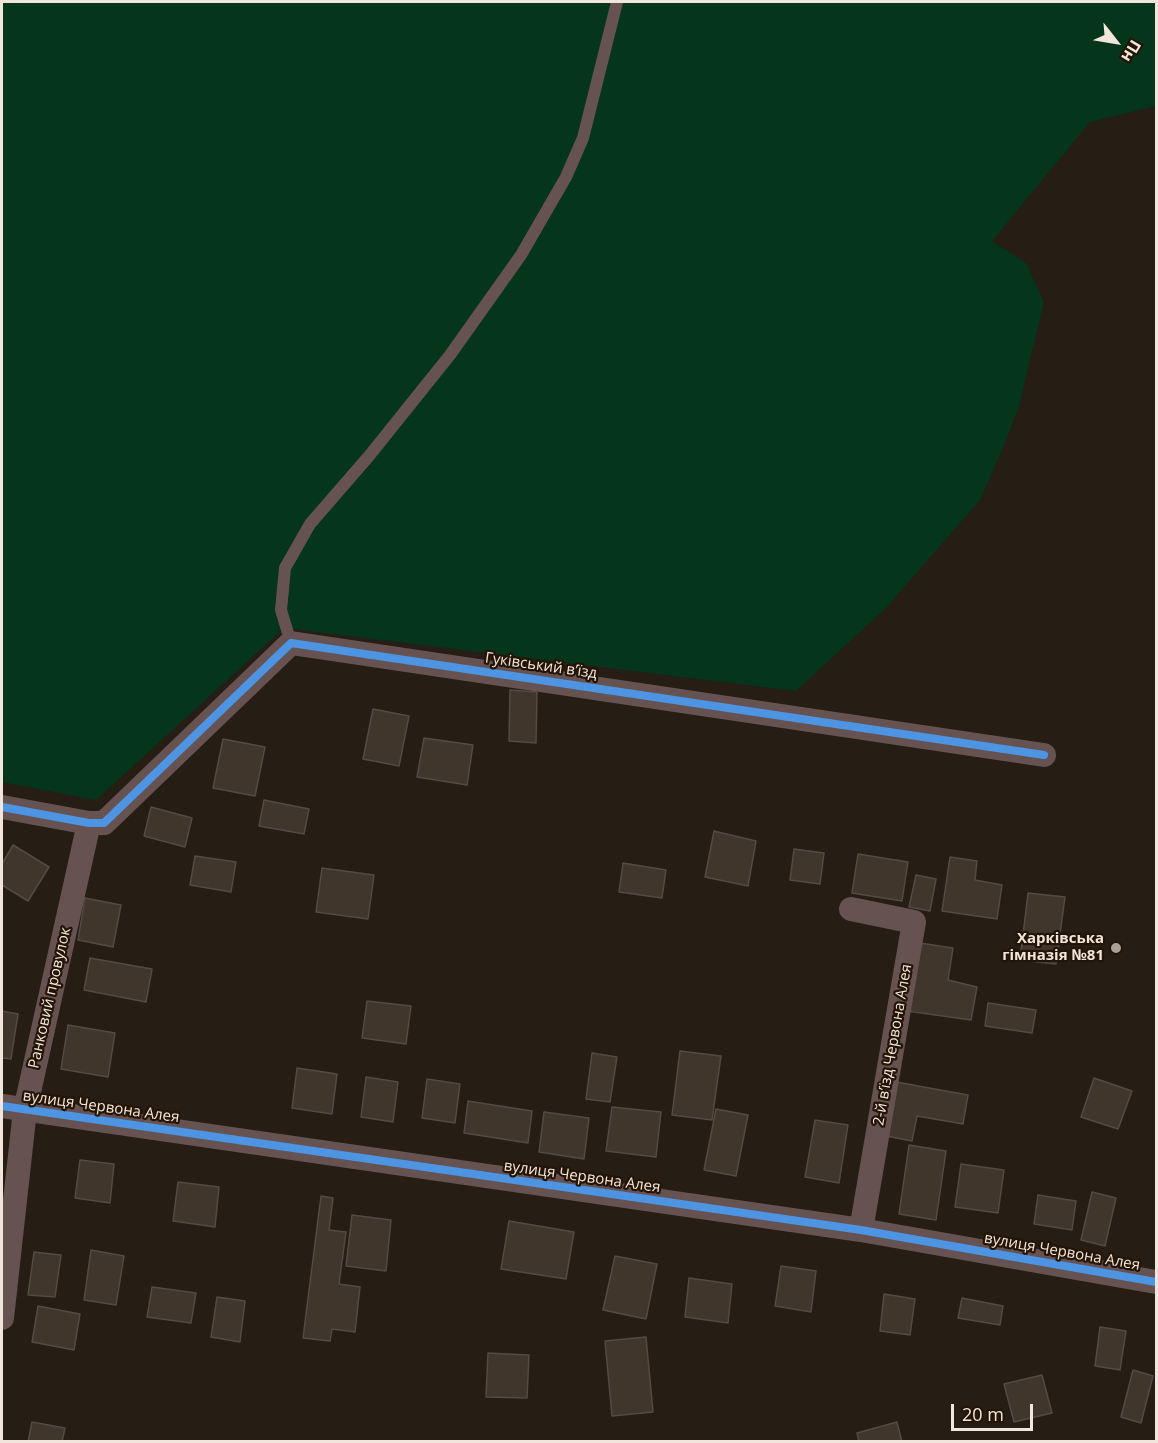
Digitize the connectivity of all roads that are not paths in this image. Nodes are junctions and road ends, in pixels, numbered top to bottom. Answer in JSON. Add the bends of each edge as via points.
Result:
{"nodes":[{"id":1,"x":617,"y":2,"type":"edge"},
{"id":2,"x":291,"y":643,"type":"junction"},
{"id":3,"x":1044,"y":755,"type":"dead end"},
{"id":4,"x":2,"y":807,"type":"edge"},
{"id":5,"x":97,"y":823,"type":"junction"},
{"id":6,"x":851,"y":909,"type":"dead end"},
{"id":7,"x":13,"y":1108,"type":"edge"},
{"id":8,"x":861,"y":1230,"type":"junction"},
{"id":9,"x":1156,"y":1282,"type":"edge"},
{"id":10,"x":2,"y":1318,"type":"edge"}],
"edges":[{"from":1,"to":2,"type":"lane","via":[[583,138],[566,177],[521,255],[450,355],[310,524],[285,568],[281,610]]},
{"from":2,"to":3,"type":"street","name":"Гуківський в’їзд"},
{"from":2,"to":5,"type":"street"},
{"from":4,"to":5,"type":"street"},
{"from":5,"to":7,"type":"street","name":"Ранковий провулок"},
{"from":6,"to":8,"type":"street","name":"2-й в’їзд Червона Алея","via":[[914,922]]},
{"from":7,"to":8,"type":"street","name":"вулиця Червона Алея"},
{"from":7,"to":10,"type":"street","name":"Ранковий провулок"},
{"from":8,"to":9,"type":"street","name":"вулиця Червона Алея"}]}
